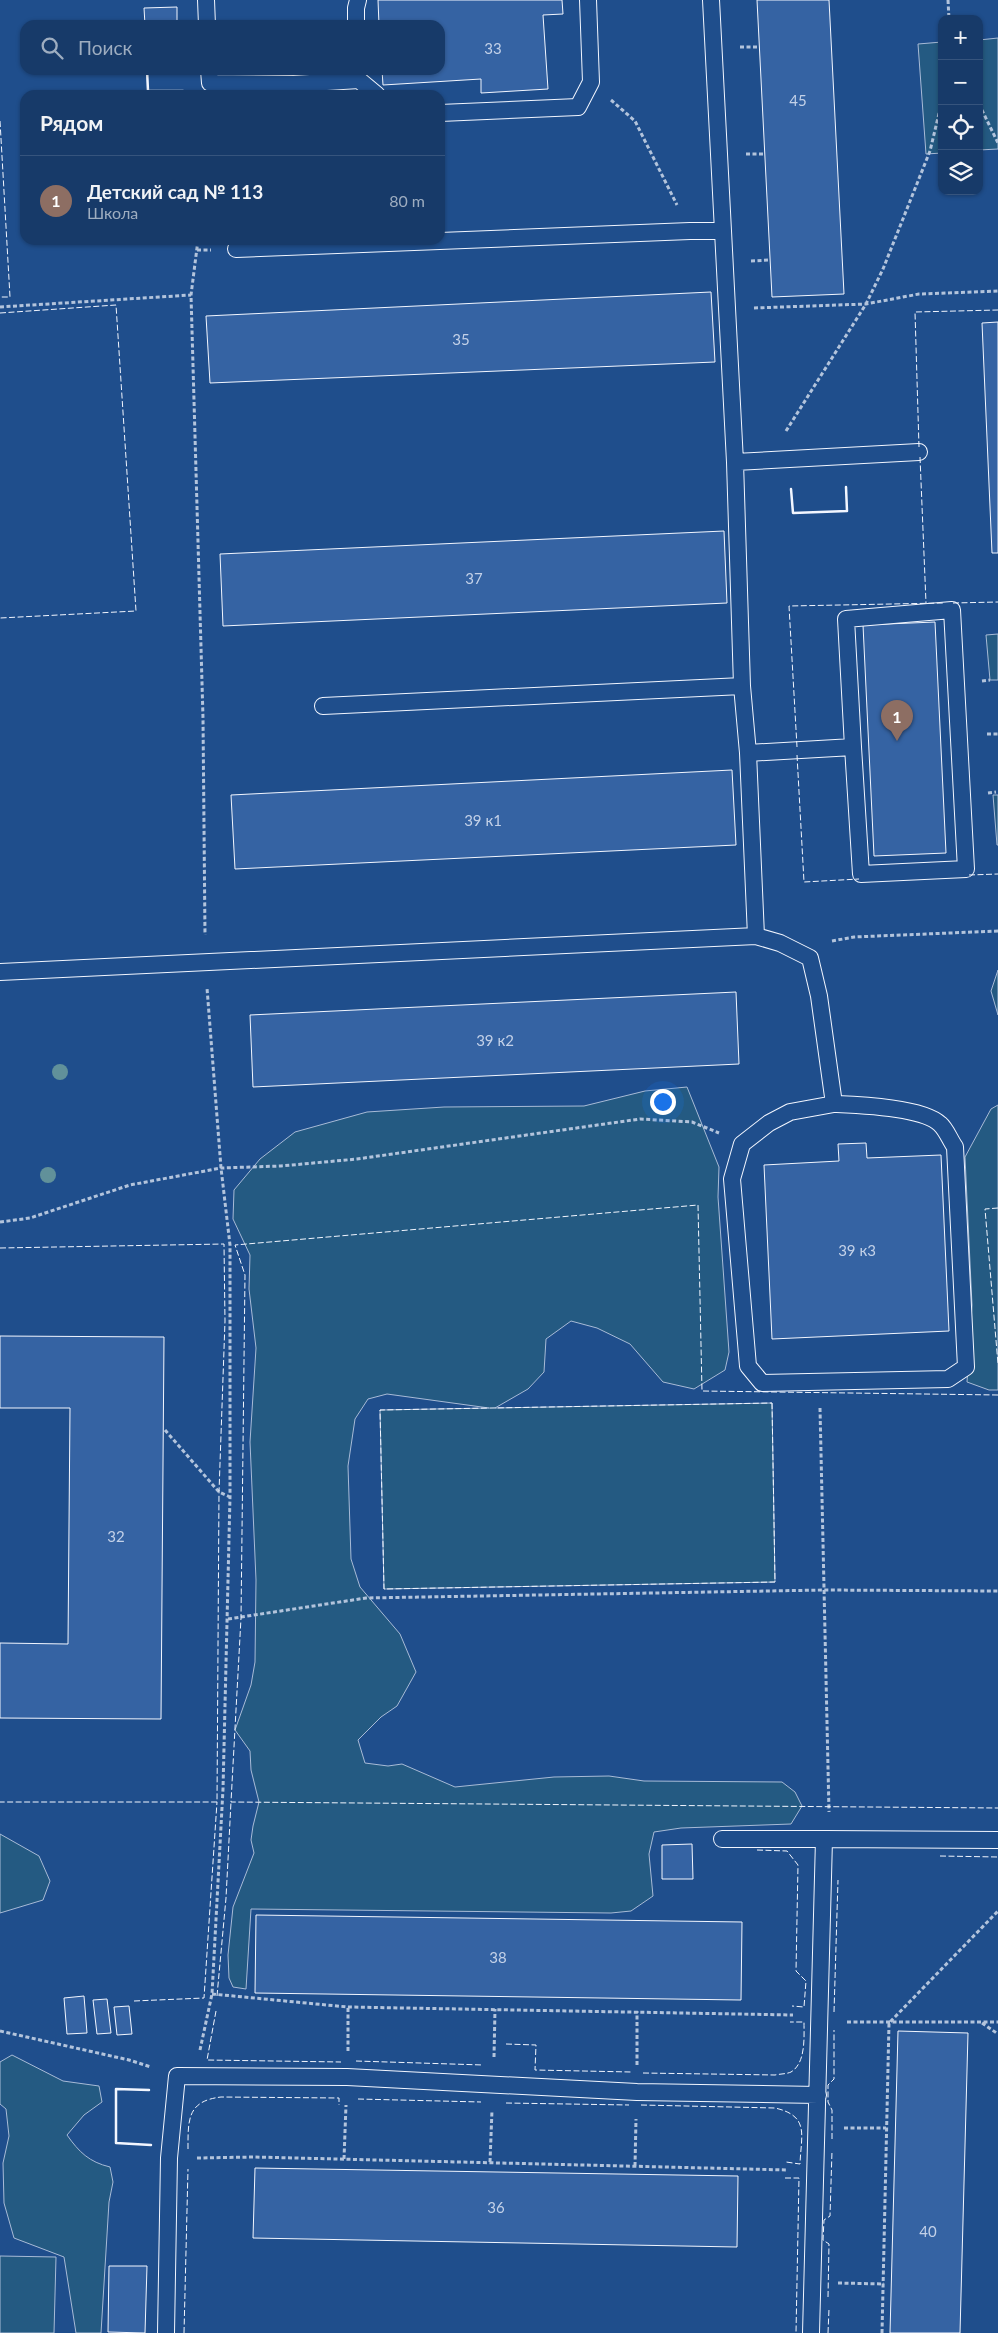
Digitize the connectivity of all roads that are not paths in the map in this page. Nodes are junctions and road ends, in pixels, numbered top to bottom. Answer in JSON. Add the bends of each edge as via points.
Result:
{"nodes":[{"id":1,"x":206,"y":0,"type":"edge"},
{"id":2,"x":358,"y":0,"type":"edge"},
{"id":3,"x":588,"y":0,"type":"edge"},
{"id":4,"x":711,"y":0,"type":"edge"},
{"id":5,"x":207,"y":20,"type":"edge"},
{"id":6,"x":356,"y":20,"type":"edge"},
{"id":7,"x":209,"y":75,"type":"edge"},
{"id":8,"x":359,"y":75,"type":"edge"},
{"id":9,"x":372,"y":90,"type":"edge"},
{"id":10,"x":445,"y":113,"type":"edge"},
{"id":11,"x":723,"y":231,"type":"junction"},
{"id":12,"x":445,"y":241,"type":"edge"},
{"id":13,"x":337,"y":245,"type":"edge"},
{"id":14,"x":236,"y":249,"type":"dead end"},
{"id":15,"x":919,"y":452,"type":"dead end"},
{"id":16,"x":735,"y":462,"type":"junction"},
{"id":17,"x":742,"y":686,"type":"junction"},
{"id":18,"x":323,"y":706,"type":"dead end"},
{"id":19,"x":853,"y":748,"type":"junction"},
{"id":20,"x":748,"y":753,"type":"junction"},
{"id":21,"x":756,"y":936,"type":"junction"},
{"id":22,"x":0,"y":972,"type":"edge"},
{"id":23,"x":834,"y":1104,"type":"junction"},
{"id":24,"x":722,"y":1839,"type":"dead end"},
{"id":25,"x":824,"y":1839,"type":"junction"},
{"id":26,"x":998,"y":1840,"type":"edge"},
{"id":27,"x":818,"y":2094,"type":"junction"},
{"id":28,"x":166,"y":2333,"type":"edge"},
{"id":29,"x":812,"y":2333,"type":"edge"}],
"edges":[{"from":1,"to":5,"type":"lane"},
{"from":2,"to":6,"type":"lane"},
{"from":3,"to":10,"type":"lane","via":[[591,82],[578,107]]},
{"from":4,"to":11,"type":"lane"},
{"from":7,"to":8,"type":"lane","via":[[210,83],[294,84]]},
{"from":8,"to":9,"type":"lane"},
{"from":11,"to":12,"type":"lane"},
{"from":11,"to":16,"type":"lane"},
{"from":13,"to":14,"type":"lane"},
{"from":15,"to":16,"type":"lane"},
{"from":16,"to":17,"type":"lane"},
{"from":17,"to":18,"type":"lane"},
{"from":17,"to":20,"type":"lane"},
{"from":19,"to":19,"type":"lane","via":[[861,874],[966,869],[952,610],[846,619]]},
{"from":19,"to":20,"type":"lane"},
{"from":20,"to":21,"type":"lane"},
{"from":21,"to":22,"type":"lane"},
{"from":21,"to":23,"type":"lane","via":[[780,942],[810,958],[819,996]]},
{"from":23,"to":23,"type":"lane","via":[[871,1105],[913,1112],[940,1123],[954,1147],[966,1367],[948,1379],[762,1383],[748,1366],[732,1179],[742,1144],[768,1123],[790,1112]]},
{"from":24,"to":25,"type":"lane"},
{"from":25,"to":26,"type":"lane"},
{"from":25,"to":27,"type":"lane"},
{"from":27,"to":28,"type":"lane","via":[[637,2092],[347,2077],[177,2076],[169,2158]]},
{"from":27,"to":29,"type":"lane"}]}
